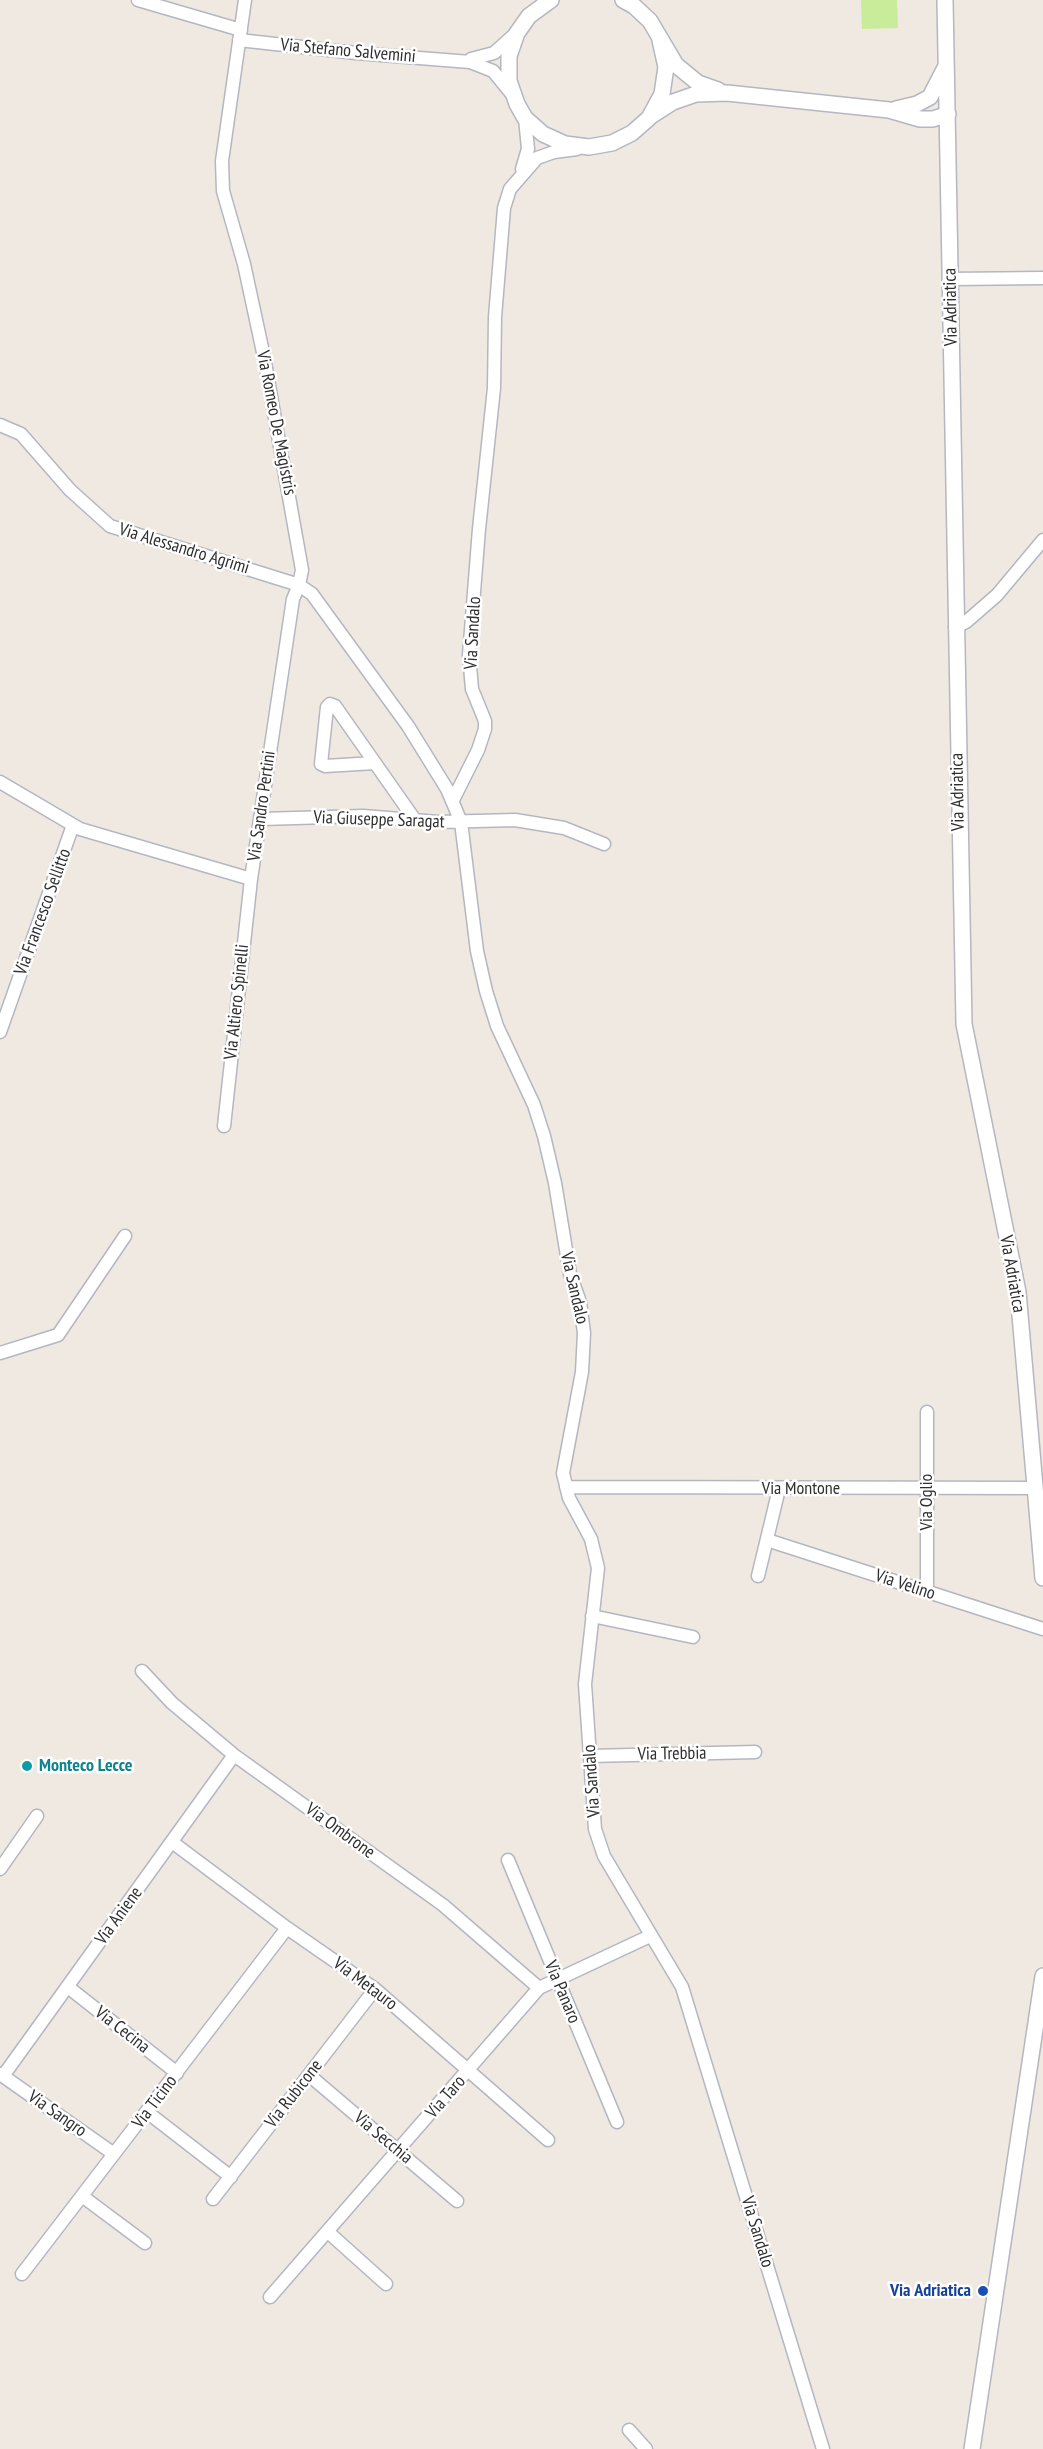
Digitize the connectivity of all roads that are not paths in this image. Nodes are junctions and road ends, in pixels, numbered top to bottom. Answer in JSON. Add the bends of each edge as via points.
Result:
{"nodes":[{"id":1,"x":138,"y":0,"type":"edge"},
{"id":2,"x":245,"y":0,"type":"edge"},
{"id":3,"x":623,"y":0,"type":"edge"},
{"id":4,"x":945,"y":0,"type":"edge"},
{"id":5,"x":547,"y":1,"type":"edge"},
{"id":6,"x":517,"y":33,"type":"junction"},
{"id":7,"x":240,"y":35,"type":"junction"},
{"id":8,"x":660,"y":40,"type":"junction"},
{"id":9,"x":457,"y":60,"type":"junction"},
{"id":10,"x":947,"y":63,"type":"junction"},
{"id":11,"x":727,"y":93,"type":"junction"},
{"id":12,"x":517,"y":104,"type":"junction"},
{"id":13,"x":919,"y":111,"type":"junction"},
{"id":14,"x":948,"y":114,"type":"junction"},
{"id":15,"x":525,"y":118,"type":"junction"},
{"id":16,"x":649,"y":118,"type":"junction"},
{"id":17,"x":589,"y":147,"type":"junction"},
{"id":18,"x":949,"y":162,"type":"junction"},
{"id":19,"x":518,"y":178,"type":"junction"},
{"id":20,"x":1043,"y":278,"type":"edge"},
{"id":21,"x":951,"y":279,"type":"junction"},
{"id":22,"x":0,"y":425,"type":"edge"},
{"id":23,"x":1043,"y":540,"type":"edge"},
{"id":24,"x":299,"y":585,"type":"junction"},
{"id":25,"x":955,"y":627,"type":"junction"},
{"id":26,"x":375,"y":763,"type":"junction"},
{"id":27,"x":0,"y":782,"type":"edge"},
{"id":28,"x":453,"y":800,"type":"junction"},
{"id":29,"x":261,"y":819,"type":"junction"},
{"id":30,"x":415,"y":820,"type":"junction"},
{"id":31,"x":461,"y":822,"type":"junction"},
{"id":32,"x":73,"y":825,"type":"junction"},
{"id":33,"x":604,"y":844,"type":"dead end"},
{"id":34,"x":251,"y":879,"type":"junction"},
{"id":35,"x":0,"y":1032,"type":"edge"},
{"id":36,"x":224,"y":1126,"type":"dead end"},
{"id":37,"x":125,"y":1236,"type":"dead end"},
{"id":38,"x":0,"y":1353,"type":"edge"},
{"id":39,"x":927,"y":1412,"type":"dead end"},
{"id":40,"x":566,"y":1487,"type":"junction"},
{"id":41,"x":1036,"y":1488,"type":"junction"},
{"id":42,"x":779,"y":1489,"type":"junction"},
{"id":43,"x":928,"y":1489,"type":"junction"},
{"id":44,"x":767,"y":1540,"type":"junction"},
{"id":45,"x":758,"y":1576,"type":"dead end"},
{"id":46,"x":1043,"y":1578,"type":"edge"},
{"id":47,"x":927,"y":1592,"type":"junction"},
{"id":48,"x":592,"y":1616,"type":"junction"},
{"id":49,"x":1043,"y":1629,"type":"edge"},
{"id":50,"x":693,"y":1636,"type":"dead end"},
{"id":51,"x":142,"y":1671,"type":"dead end"},
{"id":52,"x":755,"y":1752,"type":"dead end"},
{"id":53,"x":234,"y":1755,"type":"junction"},
{"id":54,"x":590,"y":1756,"type":"junction"},
{"id":55,"x":37,"y":1816,"type":"dead end"},
{"id":56,"x":172,"y":1842,"type":"junction"},
{"id":57,"x":508,"y":1860,"type":"dead end"},
{"id":58,"x":0,"y":1869,"type":"edge"},
{"id":59,"x":287,"y":1928,"type":"junction"},
{"id":60,"x":650,"y":1936,"type":"junction"},
{"id":61,"x":1043,"y":1976,"type":"edge"},
{"id":62,"x":556,"y":1978,"type":"junction"},
{"id":63,"x":68,"y":1987,"type":"junction"},
{"id":64,"x":539,"y":1988,"type":"junction"},
{"id":65,"x":375,"y":1989,"type":"junction"},
{"id":66,"x":469,"y":2071,"type":"junction"},
{"id":67,"x":177,"y":2073,"type":"junction"},
{"id":68,"x":2,"y":2075,"type":"edge"},
{"id":69,"x":309,"y":2075,"type":"junction"},
{"id":70,"x":147,"y":2112,"type":"junction"},
{"id":71,"x":617,"y":2122,"type":"dead end"},
{"id":72,"x":548,"y":2140,"type":"dead end"},
{"id":73,"x":399,"y":2151,"type":"junction"},
{"id":74,"x":114,"y":2154,"type":"junction"},
{"id":75,"x":231,"y":2177,"type":"junction"},
{"id":76,"x":82,"y":2196,"type":"junction"},
{"id":77,"x":213,"y":2199,"type":"dead end"},
{"id":78,"x":457,"y":2201,"type":"dead end"},
{"id":79,"x":328,"y":2232,"type":"junction"},
{"id":80,"x":145,"y":2243,"type":"dead end"},
{"id":81,"x":22,"y":2274,"type":"dead end"},
{"id":82,"x":386,"y":2284,"type":"dead end"},
{"id":83,"x":270,"y":2297,"type":"dead end"},
{"id":84,"x":629,"y":2430,"type":"dead end"},
{"id":85,"x":646,"y":2449,"type":"edge"},
{"id":86,"x":823,"y":2449,"type":"edge"},
{"id":87,"x":972,"y":2449,"type":"edge"}],
"edges":[{"from":1,"to":7,"type":"street","name":"Via Stefano Salvemini"},
{"from":2,"to":7,"type":"street","name":"Via Romeo De Magistris"},
{"from":3,"to":8,"type":"street","via":[[650,21]]},
{"from":4,"to":10,"type":"street","name":"Via Adriatica"},
{"from":5,"to":6,"type":"street"},
{"from":6,"to":9,"type":"street","name":"Via Stefano Salvemini","via":[[494,53]]},
{"from":6,"to":12,"type":"street","via":[[509,64],[509,81]]},
{"from":7,"to":9,"type":"street","name":"Via Stefano Salvemini","via":[[356,54]]},
{"from":7,"to":24,"type":"street","name":"Via Romeo De Magistris","via":[[222,161],[223,191],[264,357],[302,570]]},
{"from":8,"to":11,"type":"street","via":[[676,65],[698,83]]},
{"from":8,"to":16,"type":"street","via":[[666,67],[662,94]]},
{"from":9,"to":12,"type":"street","name":"Via Stefano Salvemini","via":[[477,63],[492,71]]},
{"from":10,"to":13,"type":"street","via":[[938,86]]},
{"from":10,"to":14,"type":"street","name":"Via Adriatica"},
{"from":11,"to":13,"type":"street"},
{"from":11,"to":16,"type":"street","via":[[696,94],[673,102]]},
{"from":12,"to":15,"type":"street"},
{"from":13,"to":14,"type":"street","via":[[940,107]]},
{"from":13,"to":18,"type":"street","via":[[934,129]]},
{"from":14,"to":18,"type":"street","name":"Via Adriatica"},
{"from":15,"to":17,"type":"street","via":[[550,138]]},
{"from":15,"to":19,"type":"street","name":"Via Sandalo","via":[[527,159]]},
{"from":16,"to":17,"type":"street","via":[[612,143]]},
{"from":17,"to":19,"type":"street","name":"Via Sandalo","via":[[544,154]]},
{"from":18,"to":21,"type":"street","name":"Via Adriatica"},
{"from":19,"to":28,"type":"street","name":"Via Sandalo","via":[[506,199],[502,226],[494,388],[469,655],[472,689],[485,729]]},
{"from":20,"to":21,"type":"street"},
{"from":21,"to":25,"type":"street","name":"Via Adriatica"},
{"from":22,"to":24,"type":"street","name":"Via Alessandro Agrimi","via":[[21,434],[70,490],[110,526]]},
{"from":23,"to":25,"type":"street","via":[[997,595]]},
{"from":24,"to":28,"type":"street","via":[[312,594],[380,686]]},
{"from":24,"to":29,"type":"street","name":"Via Sandro Pertini","via":[[293,599]]},
{"from":25,"to":41,"type":"street","name":"Via Adriatica","via":[[964,1024],[1018,1292]]},
{"from":26,"to":26,"type":"street","via":[[335,706],[330,704],[321,764]]},
{"from":26,"to":30,"type":"street"},
{"from":27,"to":32,"type":"street","name":"Via Sandro Pertini"},
{"from":28,"to":31,"type":"street","name":"Via Sandalo"},
{"from":29,"to":30,"type":"street","name":"Via Giuseppe Saragat","via":[[363,816]]},
{"from":29,"to":34,"type":"street","name":"Via Sandro Pertini"},
{"from":30,"to":31,"type":"street","name":"Via Giuseppe Saragat"},
{"from":31,"to":33,"type":"street","name":"Via Giuseppe Saragat","via":[[531,821],[584,834]]},
{"from":31,"to":40,"type":"street","name":"Via Sandalo","via":[[477,951],[486,991],[544,1136],[570,1274],[580,1302],[584,1333],[582,1372],[565,1458]]},
{"from":32,"to":34,"type":"street","name":"Via Sandro Pertini"},
{"from":32,"to":35,"type":"street","name":"Via Francesco Sellitto"},
{"from":34,"to":36,"type":"street","name":"Via Altiero Spinelli"},
{"from":37,"to":38,"type":"street","via":[[58,1335]]},
{"from":39,"to":43,"type":"street","name":"Via Oglio"},
{"from":40,"to":42,"type":"street","name":"Via Montone"},
{"from":40,"to":48,"type":"street","name":"Via Sandalo","via":[[596,1553]]},
{"from":41,"to":43,"type":"street","name":"Via Montone"},
{"from":41,"to":46,"type":"street","name":"Via Adriatica"},
{"from":42,"to":43,"type":"street","name":"Via Montone"},
{"from":42,"to":44,"type":"street"},
{"from":43,"to":47,"type":"street","name":"Via Oglio"},
{"from":44,"to":45,"type":"street"},
{"from":44,"to":47,"type":"street","name":"Via Velino"},
{"from":47,"to":49,"type":"street","name":"Via Velino"},
{"from":48,"to":50,"type":"street"},
{"from":48,"to":54,"type":"street","name":"Via Sandalo","via":[[585,1684]]},
{"from":51,"to":53,"type":"street","name":"Via Ombrone","via":[[172,1703]]},
{"from":52,"to":54,"type":"street","name":"Via Trebbia"},
{"from":53,"to":56,"type":"street","name":"Via Aniene"},
{"from":53,"to":64,"type":"street","name":"Via Ombrone","via":[[443,1905]]},
{"from":54,"to":60,"type":"street","name":"Via Sandalo","via":[[599,1845]]},
{"from":55,"to":58,"type":"street"},
{"from":56,"to":59,"type":"street","name":"Via Metauro"},
{"from":56,"to":63,"type":"street","name":"Via Aniene"},
{"from":57,"to":62,"type":"street","name":"Via Panaro"},
{"from":59,"to":65,"type":"street","name":"Via Metauro"},
{"from":59,"to":67,"type":"street","name":"Via Ticino"},
{"from":60,"to":62,"type":"street","name":"Via Taro"},
{"from":60,"to":86,"type":"street","name":"Via Sandalo","via":[[682,1987]]},
{"from":61,"to":87,"type":"street"},
{"from":62,"to":64,"type":"street","name":"Via Taro"},
{"from":62,"to":71,"type":"street","name":"Via Panaro"},
{"from":63,"to":67,"type":"street","name":"Via Cecina"},
{"from":63,"to":68,"type":"street","name":"Via Aniene"},
{"from":64,"to":66,"type":"street","name":"Via Taro"},
{"from":65,"to":66,"type":"street","name":"Via Metauro"},
{"from":65,"to":69,"type":"street","name":"Via Rubicone"},
{"from":66,"to":72,"type":"street","name":"Via Metauro"},
{"from":66,"to":73,"type":"street","name":"Via Taro"},
{"from":67,"to":70,"type":"street","name":"Via Ticino"},
{"from":68,"to":74,"type":"street","name":"Via Sangro"},
{"from":69,"to":73,"type":"street","name":"Via Secchia"},
{"from":69,"to":75,"type":"street","name":"Via Rubicone"},
{"from":70,"to":74,"type":"street","name":"Via Ticino"},
{"from":70,"to":75,"type":"street"},
{"from":73,"to":78,"type":"street","name":"Via Secchia"},
{"from":73,"to":79,"type":"street","name":"Via Taro"},
{"from":74,"to":76,"type":"street","name":"Via Ticino"},
{"from":75,"to":77,"type":"street","name":"Via Rubicone"},
{"from":76,"to":80,"type":"street"},
{"from":76,"to":81,"type":"street","name":"Via Ticino"},
{"from":79,"to":82,"type":"street"},
{"from":79,"to":83,"type":"street","name":"Via Taro"},
{"from":84,"to":85,"type":"street"}]}
